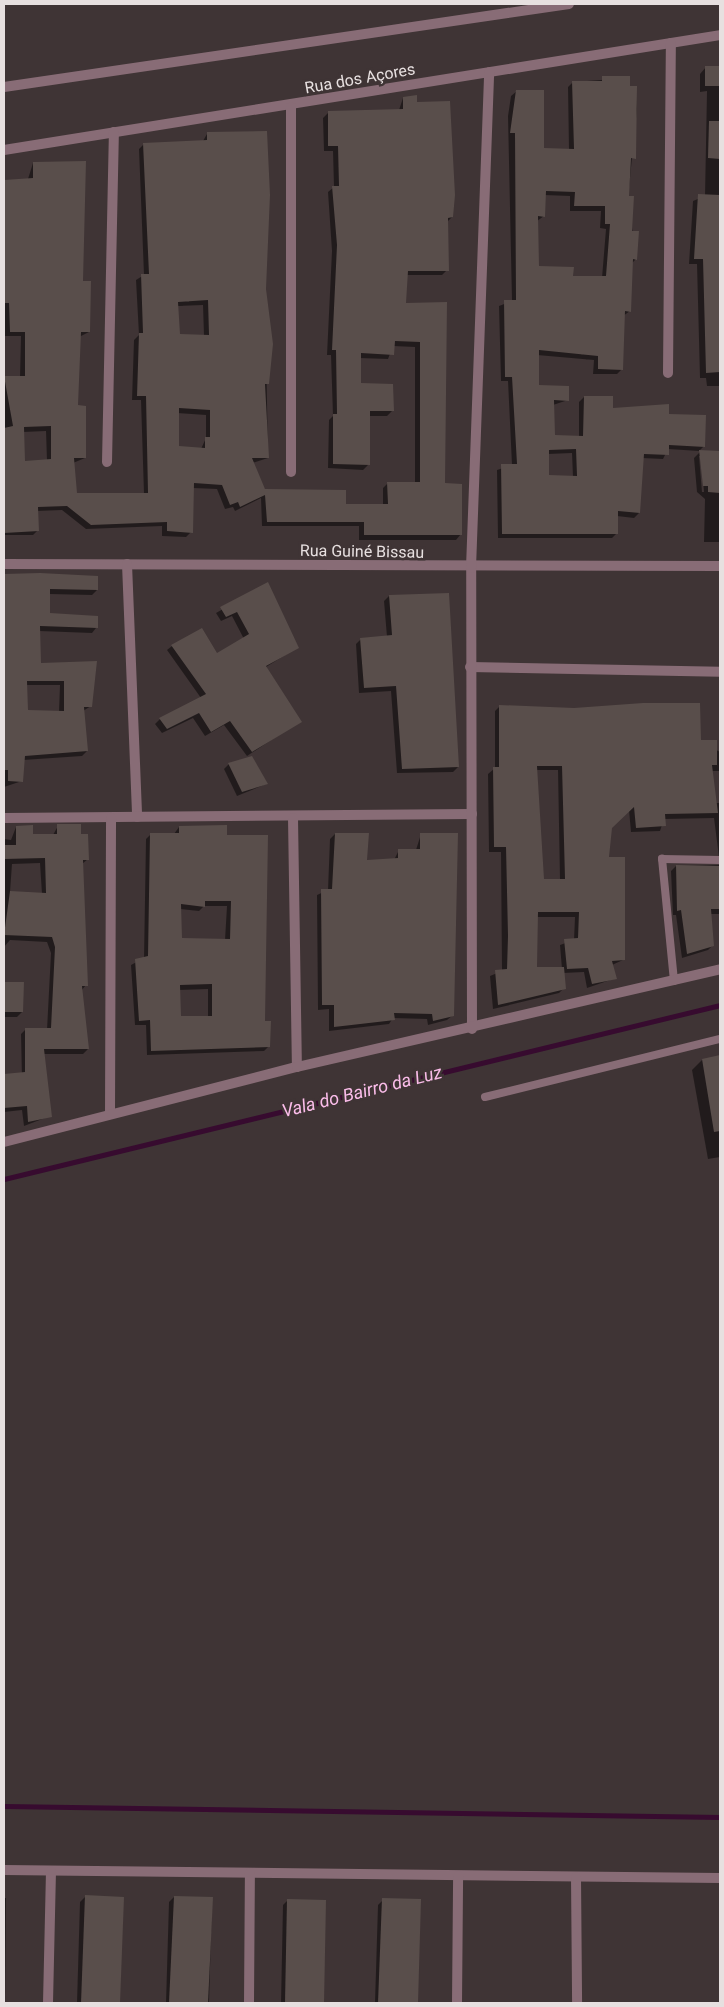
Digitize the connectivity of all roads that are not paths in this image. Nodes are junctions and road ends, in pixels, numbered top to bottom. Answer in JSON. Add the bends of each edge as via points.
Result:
{"nodes":[{"id":1,"x":569,"y":4,"type":"edge"},
{"id":2,"x":720,"y":35,"type":"edge"},
{"id":3,"x":671,"y":43,"type":"junction"},
{"id":4,"x":489,"y":72,"type":"junction"},
{"id":5,"x":4,"y":87,"type":"edge"},
{"id":6,"x":291,"y":106,"type":"junction"},
{"id":7,"x":114,"y":132,"type":"junction"},
{"id":8,"x":4,"y":150,"type":"edge"},
{"id":9,"x":668,"y":373,"type":"dead end"},
{"id":10,"x":107,"y":462,"type":"dead end"},
{"id":11,"x":291,"y":472,"type":"dead end"},
{"id":12,"x":4,"y":564,"type":"edge"},
{"id":13,"x":127,"y":564,"type":"junction"},
{"id":14,"x":720,"y":566,"type":"edge"},
{"id":15,"x":471,"y":568,"type":"junction"},
{"id":16,"x":470,"y":667,"type":"junction"},
{"id":17,"x":720,"y":672,"type":"edge"},
{"id":18,"x":472,"y":814,"type":"junction"},
{"id":19,"x":137,"y":817,"type":"junction"},
{"id":20,"x":4,"y":818,"type":"edge"},
{"id":21,"x":111,"y":818,"type":"junction"},
{"id":22,"x":293,"y":818,"type":"junction"},
{"id":23,"x":720,"y":860,"type":"edge"},
{"id":24,"x":720,"y":969,"type":"edge"},
{"id":25,"x":674,"y":981,"type":"junction"},
{"id":26,"x":472,"y":1029,"type":"junction"},
{"id":27,"x":720,"y":1039,"type":"edge"},
{"id":28,"x":297,"y":1067,"type":"junction"},
{"id":29,"x":485,"y":1098,"type":"dead end"},
{"id":30,"x":110,"y":1114,"type":"junction"},
{"id":31,"x":4,"y":1142,"type":"edge"},
{"id":32,"x":4,"y":1870,"type":"edge"},
{"id":33,"x":51,"y":1871,"type":"junction"},
{"id":34,"x":250,"y":1873,"type":"junction"},
{"id":35,"x":458,"y":1876,"type":"junction"},
{"id":36,"x":576,"y":1876,"type":"junction"},
{"id":37,"x":720,"y":1878,"type":"edge"},
{"id":38,"x":48,"y":2003,"type":"edge"},
{"id":39,"x":249,"y":2003,"type":"edge"},
{"id":40,"x":457,"y":2003,"type":"edge"},
{"id":41,"x":577,"y":2003,"type":"edge"}],
"edges":[{"from":1,"to":5,"type":"street"},
{"from":2,"to":3,"type":"street","name":"Rua dos Açores"},
{"from":3,"to":4,"type":"street","name":"Rua dos Açores"},
{"from":3,"to":9,"type":"street"},
{"from":4,"to":6,"type":"street","name":"Rua dos Açores"},
{"from":4,"to":15,"type":"street"},
{"from":6,"to":7,"type":"street","name":"Rua dos Açores"},
{"from":6,"to":11,"type":"street"},
{"from":7,"to":8,"type":"street","name":"Rua dos Açores"},
{"from":7,"to":10,"type":"street"},
{"from":12,"to":13,"type":"street","name":"Rua Guiné Bissau"},
{"from":13,"to":15,"type":"street","name":"Rua Guiné Bissau"},
{"from":13,"to":19,"type":"street"},
{"from":14,"to":15,"type":"street","name":"Rua Guiné Bissau"},
{"from":15,"to":16,"type":"street"},
{"from":16,"to":17,"type":"street"},
{"from":16,"to":18,"type":"street"},
{"from":18,"to":22,"type":"street"},
{"from":18,"to":26,"type":"street"},
{"from":19,"to":21,"type":"street"},
{"from":19,"to":22,"type":"street"},
{"from":20,"to":21,"type":"street"},
{"from":21,"to":30,"type":"street"},
{"from":22,"to":28,"type":"street"},
{"from":23,"to":25,"type":"lane","via":[[662,859]]},
{"from":24,"to":25,"type":"street"},
{"from":25,"to":26,"type":"street"},
{"from":26,"to":28,"type":"street"},
{"from":27,"to":29,"type":"lane"},
{"from":28,"to":30,"type":"street"},
{"from":30,"to":31,"type":"street"},
{"from":32,"to":33,"type":"street"},
{"from":33,"to":34,"type":"street"},
{"from":33,"to":38,"type":"street"},
{"from":34,"to":35,"type":"street"},
{"from":34,"to":39,"type":"street"},
{"from":35,"to":36,"type":"street"},
{"from":35,"to":40,"type":"street"},
{"from":36,"to":37,"type":"street"},
{"from":36,"to":41,"type":"street"}]}
